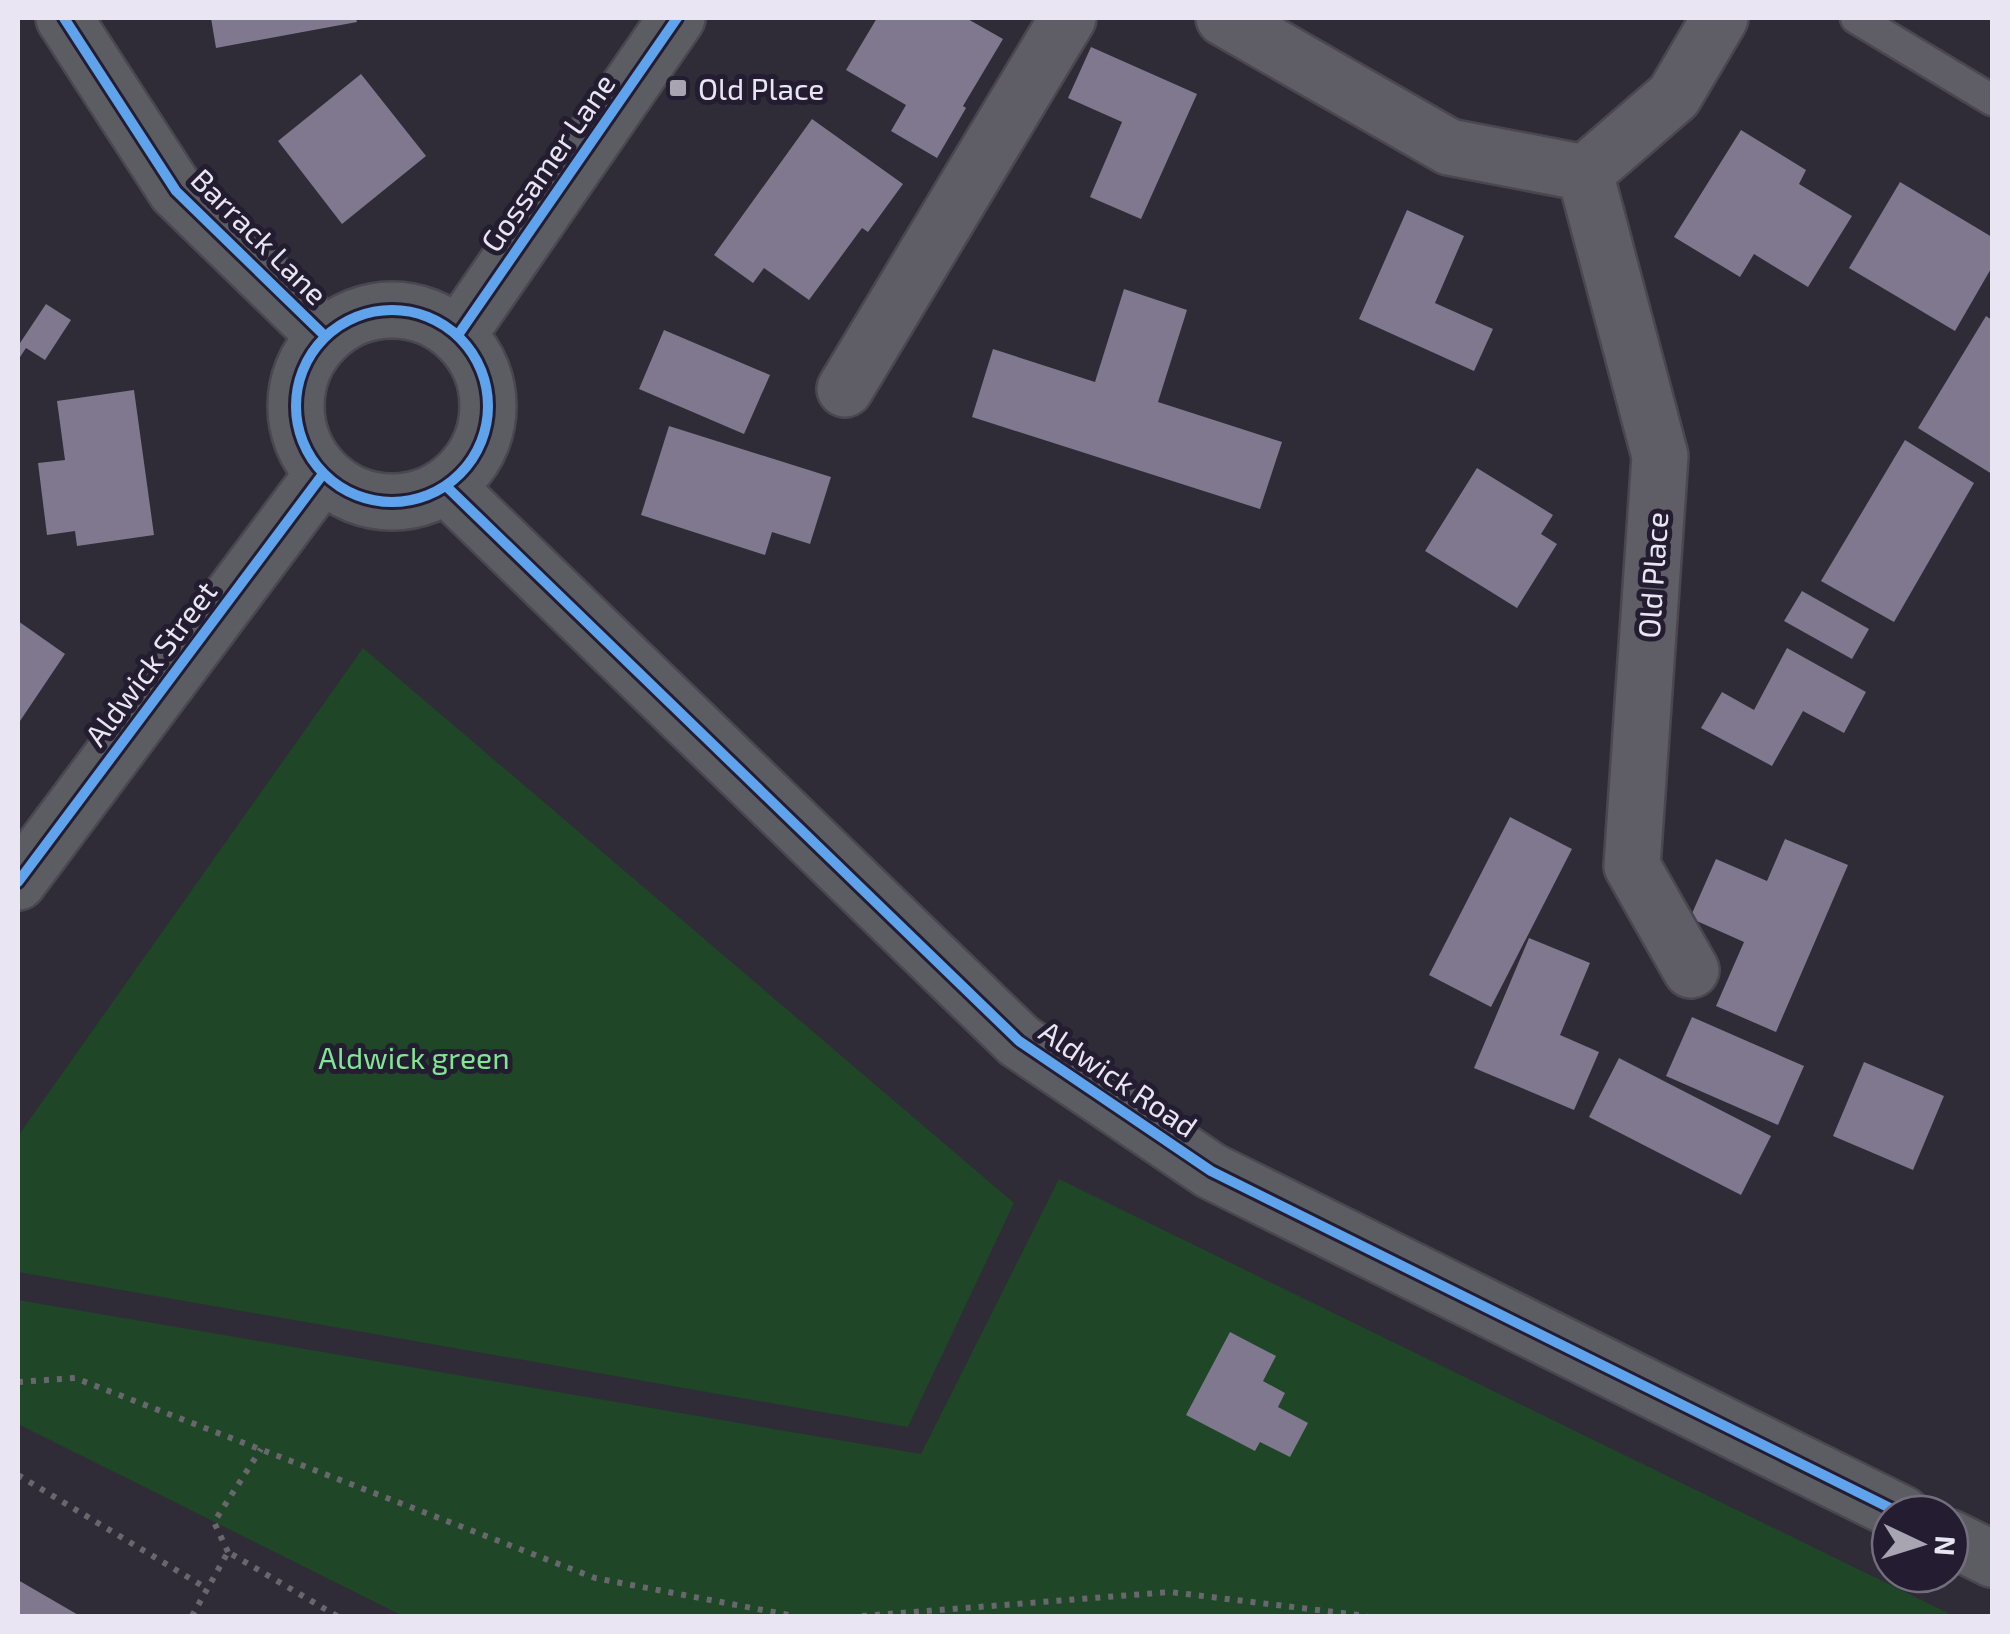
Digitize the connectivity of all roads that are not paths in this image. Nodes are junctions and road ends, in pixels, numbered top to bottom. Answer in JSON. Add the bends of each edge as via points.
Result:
{"nodes":[{"id":1,"x":64,"y":18,"type":"edge"},
{"id":2,"x":677,"y":18,"type":"edge"},
{"id":3,"x":1068,"y":18,"type":"edge"},
{"id":4,"x":1224,"y":18,"type":"edge"},
{"id":5,"x":1720,"y":18,"type":"edge"},
{"id":6,"x":1856,"y":18,"type":"edge"},
{"id":7,"x":1992,"y":100,"type":"edge"},
{"id":8,"x":1585,"y":174,"type":"junction"},
{"id":9,"x":458,"y":335,"type":"junction"},
{"id":10,"x":325,"y":336,"type":"junction"},
{"id":11,"x":844,"y":388,"type":"dead end"},
{"id":12,"x":323,"y":474,"type":"junction"},
{"id":13,"x":447,"y":487,"type":"junction"},
{"id":14,"x":18,"y":882,"type":"edge"},
{"id":15,"x":1691,"y":970,"type":"dead end"},
{"id":16,"x":1870,"y":1498,"type":"edge"}],
"edges":[{"from":1,"to":10,"type":"street","name":"Barrack Lane","via":[[176,191]]},
{"from":2,"to":9,"type":"street","name":"Gossamer Lane"},
{"from":3,"to":11,"type":"street"},
{"from":4,"to":8,"type":"street","via":[[1449,148]]},
{"from":5,"to":8,"type":"street","via":[[1674,96]]},
{"from":6,"to":7,"type":"lane"},
{"from":8,"to":15,"type":"street","name":"Old Place","via":[[1660,456],[1632,866]]},
{"from":9,"to":10,"type":"street","via":[[432,318],[401,310],[370,312]]},
{"from":9,"to":13,"type":"street","via":[[487,385],[489,414],[468,467]]},
{"from":10,"to":12,"type":"street","via":[[303,369],[296,396],[306,451]]},
{"from":12,"to":13,"type":"street","via":[[344,491],[396,504]]},
{"from":12,"to":14,"type":"street","name":"Aldwick Street"},
{"from":13,"to":16,"type":"street","name":"Aldwick Road","via":[[1019,1042],[1211,1171]]}]}
